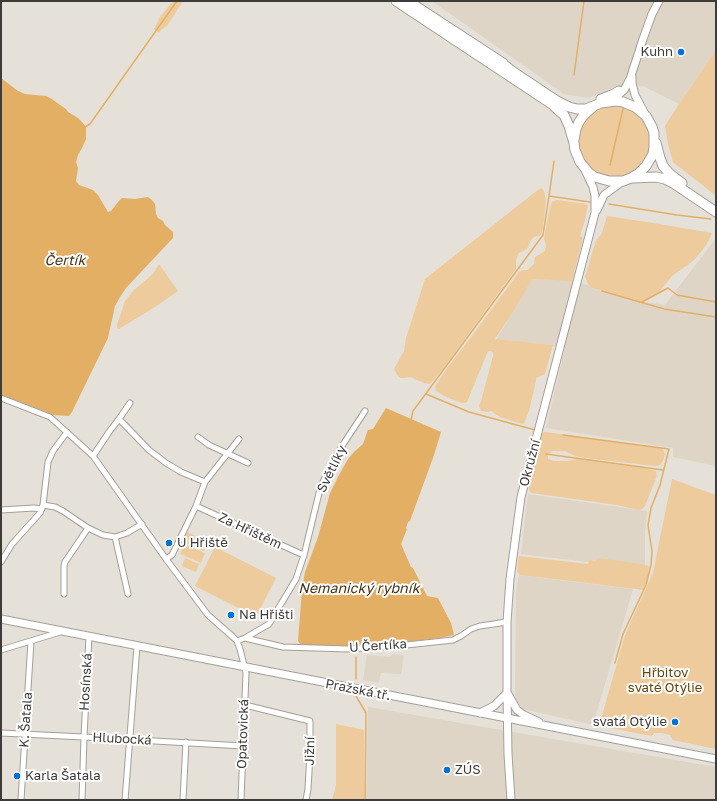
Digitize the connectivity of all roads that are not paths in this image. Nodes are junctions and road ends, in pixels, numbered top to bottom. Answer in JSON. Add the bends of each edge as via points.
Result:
{"nodes":[{"id":1,"x":396,"y":1,"type":"edge"},
{"id":2,"x":408,"y":1,"type":"edge"},
{"id":3,"x":659,"y":1,"type":"edge"},
{"id":4,"x":637,"y":57,"type":"junction"},
{"id":5,"x":498,"y":60,"type":"junction"},
{"id":6,"x":633,"y":73,"type":"junction"},
{"id":7,"x":619,"y":91,"type":"joint"},
{"id":8,"x":610,"y":101,"type":"junction"},
{"id":9,"x":594,"y":106,"type":"junction"},
{"id":10,"x":646,"y":116,"type":"junction"},
{"id":11,"x":655,"y":140,"type":"junction"},
{"id":12,"x":574,"y":143,"type":"junction"},
{"id":13,"x":584,"y":168,"type":"junction"},
{"id":14,"x":627,"y":179,"type":"junction"},
{"id":15,"x":714,"y":208,"type":"edge"},
{"id":16,"x":595,"y":213,"type":"junction"},
{"id":17,"x":716,"y":216,"type":"edge"},
{"id":18,"x":1,"y":398,"type":"edge"},
{"id":19,"x":130,"y":403,"type":"dead end"},
{"id":20,"x":365,"y":411,"type":"dead end"},
{"id":21,"x":119,"y":420,"type":"junction"},
{"id":22,"x":67,"y":432,"type":"junction"},
{"id":23,"x":198,"y":437,"type":"dead end"},
{"id":24,"x":239,"y":439,"type":"dead end"},
{"id":25,"x":227,"y":453,"type":"junction"},
{"id":26,"x":94,"y":456,"type":"junction"},
{"id":27,"x":248,"y":463,"type":"dead end"},
{"id":28,"x":205,"y":482,"type":"junction"},
{"id":29,"x":196,"y":506,"type":"junction"},
{"id":30,"x":42,"y":507,"type":"junction"},
{"id":31,"x":1,"y":510,"type":"edge"},
{"id":32,"x":142,"y":524,"type":"junction"},
{"id":33,"x":88,"y":528,"type":"junction"},
{"id":34,"x":115,"y":537,"type":"junction"},
{"id":35,"x":304,"y":555,"type":"junction"},
{"id":36,"x":166,"y":559,"type":"junction"},
{"id":37,"x":1,"y":562,"type":"edge"},
{"id":38,"x":64,"y":594,"type":"dead end"},
{"id":39,"x":128,"y":594,"type":"dead end"},
{"id":40,"x":1,"y":620,"type":"edge"},
{"id":41,"x":507,"y":622,"type":"junction"},
{"id":42,"x":61,"y":631,"type":"junction"},
{"id":43,"x":89,"y":636,"type":"junction"},
{"id":44,"x":245,"y":638,"type":"junction"},
{"id":45,"x":32,"y":641,"type":"junction"},
{"id":46,"x":237,"y":641,"type":"junction"},
{"id":47,"x":137,"y":646,"type":"junction"},
{"id":48,"x":1,"y":650,"type":"edge"},
{"id":49,"x":244,"y":668,"type":"junction"},
{"id":50,"x":507,"y":693,"type":"junction"},
{"id":51,"x":244,"y":705,"type":"junction"},
{"id":52,"x":480,"y":713,"type":"junction"},
{"id":53,"x":508,"y":718,"type":"junction"},
{"id":54,"x":549,"y":726,"type":"junction"},
{"id":55,"x":1,"y":733,"type":"edge"},
{"id":56,"x":25,"y":734,"type":"junction"},
{"id":57,"x":84,"y":737,"type":"junction"},
{"id":58,"x":130,"y":739,"type":"junction"},
{"id":59,"x":186,"y":742,"type":"junction"},
{"id":60,"x":243,"y":746,"type":"junction"},
{"id":61,"x":716,"y":760,"type":"edge"},
{"id":62,"x":21,"y":800,"type":"edge"},
{"id":63,"x":82,"y":800,"type":"edge"},
{"id":64,"x":125,"y":800,"type":"edge"},
{"id":65,"x":183,"y":800,"type":"edge"},
{"id":66,"x":241,"y":800,"type":"edge"},
{"id":67,"x":306,"y":800,"type":"edge"},
{"id":68,"x":511,"y":800,"type":"edge"}],
"edges":[{"from":1,"to":12,"type":"highway","via":[[554,105],[564,115]]},
{"from":2,"to":5,"type":"highway"},
{"from":3,"to":4,"type":"main road"},
{"from":4,"to":6,"type":"main road"},
{"from":4,"to":7,"type":"main road"},
{"from":5,"to":7,"type":"highway","via":[[571,104],[591,103]]},
{"from":5,"to":9,"type":"highway","via":[[564,105],[580,109]]},
{"from":6,"to":8,"type":"main road","via":[[624,90]]},
{"from":6,"to":10,"type":"main road","via":[[635,95]]},
{"from":8,"to":9,"type":"highway"},
{"from":8,"to":10,"type":"highway","via":[[629,104]]},
{"from":9,"to":12,"type":"highway","via":[[579,122]]},
{"from":10,"to":11,"type":"highway"},
{"from":11,"to":14,"type":"highway","via":[[653,154],[646,166],[640,173]]},
{"from":11,"to":15,"type":"highway","via":[[663,166],[669,173]]},
{"from":12,"to":13,"type":"highway","via":[[577,156]]},
{"from":13,"to":14,"type":"highway","via":[[602,180],[616,182]]},
{"from":13,"to":16,"type":"main road","name":"Okružní","via":[[593,187]]},
{"from":14,"to":15,"type":"highway","via":[[665,179]]},
{"from":14,"to":16,"type":"main road","name":"Okružní","via":[[604,195]]},
{"from":15,"to":17,"type":"highway"},
{"from":16,"to":41,"type":"main road","name":"Okružní","via":[[521,498]]},
{"from":18,"to":22,"type":"street","via":[[50,417]]},
{"from":19,"to":21,"type":"street"},
{"from":20,"to":35,"type":"street","name":"Světlíky","via":[[342,446],[320,489]]},
{"from":21,"to":26,"type":"street"},
{"from":21,"to":28,"type":"street","via":[[166,463]]},
{"from":22,"to":26,"type":"street"},
{"from":22,"to":30,"type":"street","via":[[48,462]]},
{"from":23,"to":25,"type":"street"},
{"from":24,"to":25,"type":"street"},
{"from":25,"to":27,"type":"street"},
{"from":25,"to":28,"type":"street"},
{"from":26,"to":32,"type":"street"},
{"from":28,"to":29,"type":"street"},
{"from":29,"to":35,"type":"street","name":"Za Hřištěm"},
{"from":29,"to":36,"type":"street","via":[[172,554]]},
{"from":30,"to":31,"type":"street"},
{"from":30,"to":33,"type":"street","via":[[50,506],[63,511]]},
{"from":30,"to":37,"type":"street","via":[[37,518],[12,544]]},
{"from":32,"to":34,"type":"street"},
{"from":32,"to":36,"type":"street"},
{"from":33,"to":34,"type":"street"},
{"from":33,"to":38,"type":"street","via":[[65,562]]},
{"from":34,"to":39,"type":"street"},
{"from":35,"to":44,"type":"street","via":[[296,579],[269,624]]},
{"from":36,"to":46,"type":"street","via":[[208,615]]},
{"from":40,"to":42,"type":"main road","name":"Pražská tř."},
{"from":41,"to":44,"type":"street","name":"U Čertíka","via":[[470,629],[453,640],[348,649],[283,647]]},
{"from":41,"to":50,"type":"main road","name":"Okružní"},
{"from":42,"to":43,"type":"main road","name":"Pražská tř."},
{"from":42,"to":45,"type":"street"},
{"from":43,"to":47,"type":"main road","name":"Pražská tř."},
{"from":43,"to":57,"type":"street","name":"Hosínská"},
{"from":44,"to":46,"type":"street"},
{"from":45,"to":48,"type":"street"},
{"from":45,"to":56,"type":"street","name":"K. Šatala"},
{"from":46,"to":49,"type":"street","name":"Opatovická"},
{"from":47,"to":49,"type":"main road","name":"Pražská tř."},
{"from":47,"to":58,"type":"street"},
{"from":49,"to":51,"type":"street","name":"Opatovická"},
{"from":49,"to":52,"type":"main road","name":"Pražská tř."},
{"from":50,"to":52,"type":"main road","via":[[494,706]]},
{"from":50,"to":53,"type":"main road","name":"Okružní"},
{"from":50,"to":54,"type":"main road","via":[[519,712]]},
{"from":51,"to":60,"type":"street","name":"Opatovická"},
{"from":51,"to":67,"type":"street","name":"Jižní","via":[[310,721]]},
{"from":52,"to":53,"type":"main road","name":"Pražská tř."},
{"from":53,"to":54,"type":"main road","name":"Pražská tř."},
{"from":53,"to":68,"type":"main road","name":"Okružní"},
{"from":54,"to":61,"type":"main road","name":"Pražská tř."},
{"from":55,"to":56,"type":"street","name":"Hlubocká"},
{"from":56,"to":57,"type":"street","name":"Hlubocká"},
{"from":56,"to":62,"type":"street","name":"K. Šatala"},
{"from":57,"to":58,"type":"street","name":"Hlubocká"},
{"from":57,"to":63,"type":"street","name":"Hosínská"},
{"from":58,"to":59,"type":"street","name":"Hlubocká"},
{"from":58,"to":64,"type":"street"},
{"from":59,"to":60,"type":"street","name":"Hlubocká"},
{"from":59,"to":65,"type":"street"},
{"from":60,"to":66,"type":"street","name":"Opatovická"}]}
